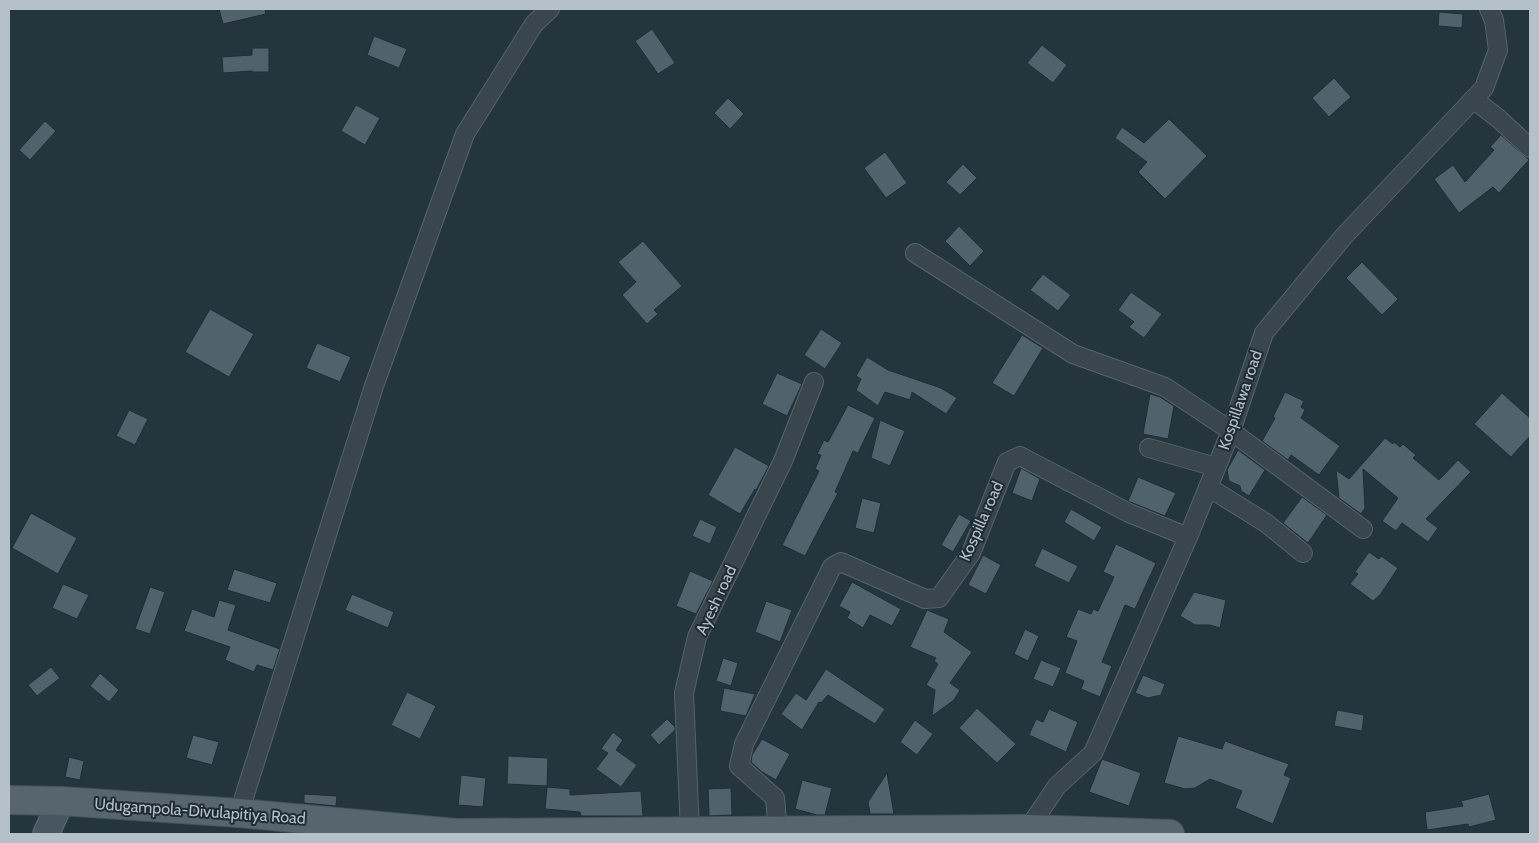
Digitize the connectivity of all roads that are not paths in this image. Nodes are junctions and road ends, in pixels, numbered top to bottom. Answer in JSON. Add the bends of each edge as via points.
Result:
{"nodes":[{"id":1,"x":550,"y":9,"type":"edge"},
{"id":2,"x":1489,"y":9,"type":"edge"},
{"id":3,"x":1473,"y":99,"type":"junction"},
{"id":4,"x":1530,"y":148,"type":"edge"},
{"id":5,"x":915,"y":253,"type":"dead end"},
{"id":6,"x":814,"y":382,"type":"dead end"},
{"id":7,"x":1231,"y":431,"type":"junction"},
{"id":8,"x":1149,"y":448,"type":"dead end"},
{"id":9,"x":1216,"y":467,"type":"junction"},
{"id":10,"x":1208,"y":487,"type":"junction"},
{"id":11,"x":1363,"y":529,"type":"dead end"},
{"id":12,"x":1188,"y":537,"type":"junction"},
{"id":13,"x":1303,"y":553,"type":"dead end"},
{"id":14,"x":9,"y":800,"type":"edge"},
{"id":15,"x":61,"y":800,"type":"junction"},
{"id":16,"x":239,"y":814,"type":"junction"},
{"id":17,"x":1028,"y":830,"type":"junction"},
{"id":18,"x":690,"y":832,"type":"junction"},
{"id":19,"x":778,"y":832,"type":"junction"},
{"id":20,"x":727,"y":833,"type":"edge"},
{"id":21,"x":46,"y":834,"type":"edge"},
{"id":22,"x":1170,"y":834,"type":"edge"}],
"edges":[{"from":1,"to":16,"type":"street","via":[[534,24],[465,134],[374,386]]},
{"from":2,"to":3,"type":"street","name":"Kospillawa road","via":[[1494,20],[1498,50],[1484,88]]},
{"from":3,"to":4,"type":"street","via":[[1499,118]]},
{"from":3,"to":7,"type":"street","name":"Kospillawa road","via":[[1344,236],[1264,333]]},
{"from":5,"to":7,"type":"street","via":[[1073,354],[1165,387]]},
{"from":6,"to":18,"type":"street","name":"Ayesh road","via":[[783,461],[697,637],[684,694]]},
{"from":7,"to":9,"type":"street","name":"Kospillawa road"},
{"from":7,"to":11,"type":"street"},
{"from":8,"to":9,"type":"street"},
{"from":9,"to":10,"type":"street","name":"Kospillawa road"},
{"from":10,"to":12,"type":"street","name":"Kospillawa road"},
{"from":10,"to":13,"type":"street","via":[[1266,523]]},
{"from":12,"to":17,"type":"street","name":"Kospillawa road","via":[[1093,753],[1057,786]]},
{"from":12,"to":19,"type":"street","name":"Kospilla road","via":[[1129,513],[1020,456],[1007,462],[971,553],[939,598],[924,599],[841,562],[832,568],[744,744],[739,766],[774,798]]},
{"from":14,"to":15,"type":"main road","name":"Udugampola-Divulapitiya Road"},
{"from":15,"to":16,"type":"main road","name":"Udugampola-Divulapitiya Road"},
{"from":15,"to":21,"type":"street"},
{"from":16,"to":18,"type":"main road","name":"Udugampola-Divulapitiya Road","via":[[456,833]]},
{"from":17,"to":19,"type":"main road","name":"Udugampola-Divulapitiya Road"},
{"from":17,"to":22,"type":"main road","name":"Udugampola-Divulapitiya Road"},
{"from":18,"to":20,"type":"main road","name":"Udugampola-Divulapitiya Road"},
{"from":19,"to":20,"type":"main road","name":"Udugampola-Divulapitiya Road"}]}
